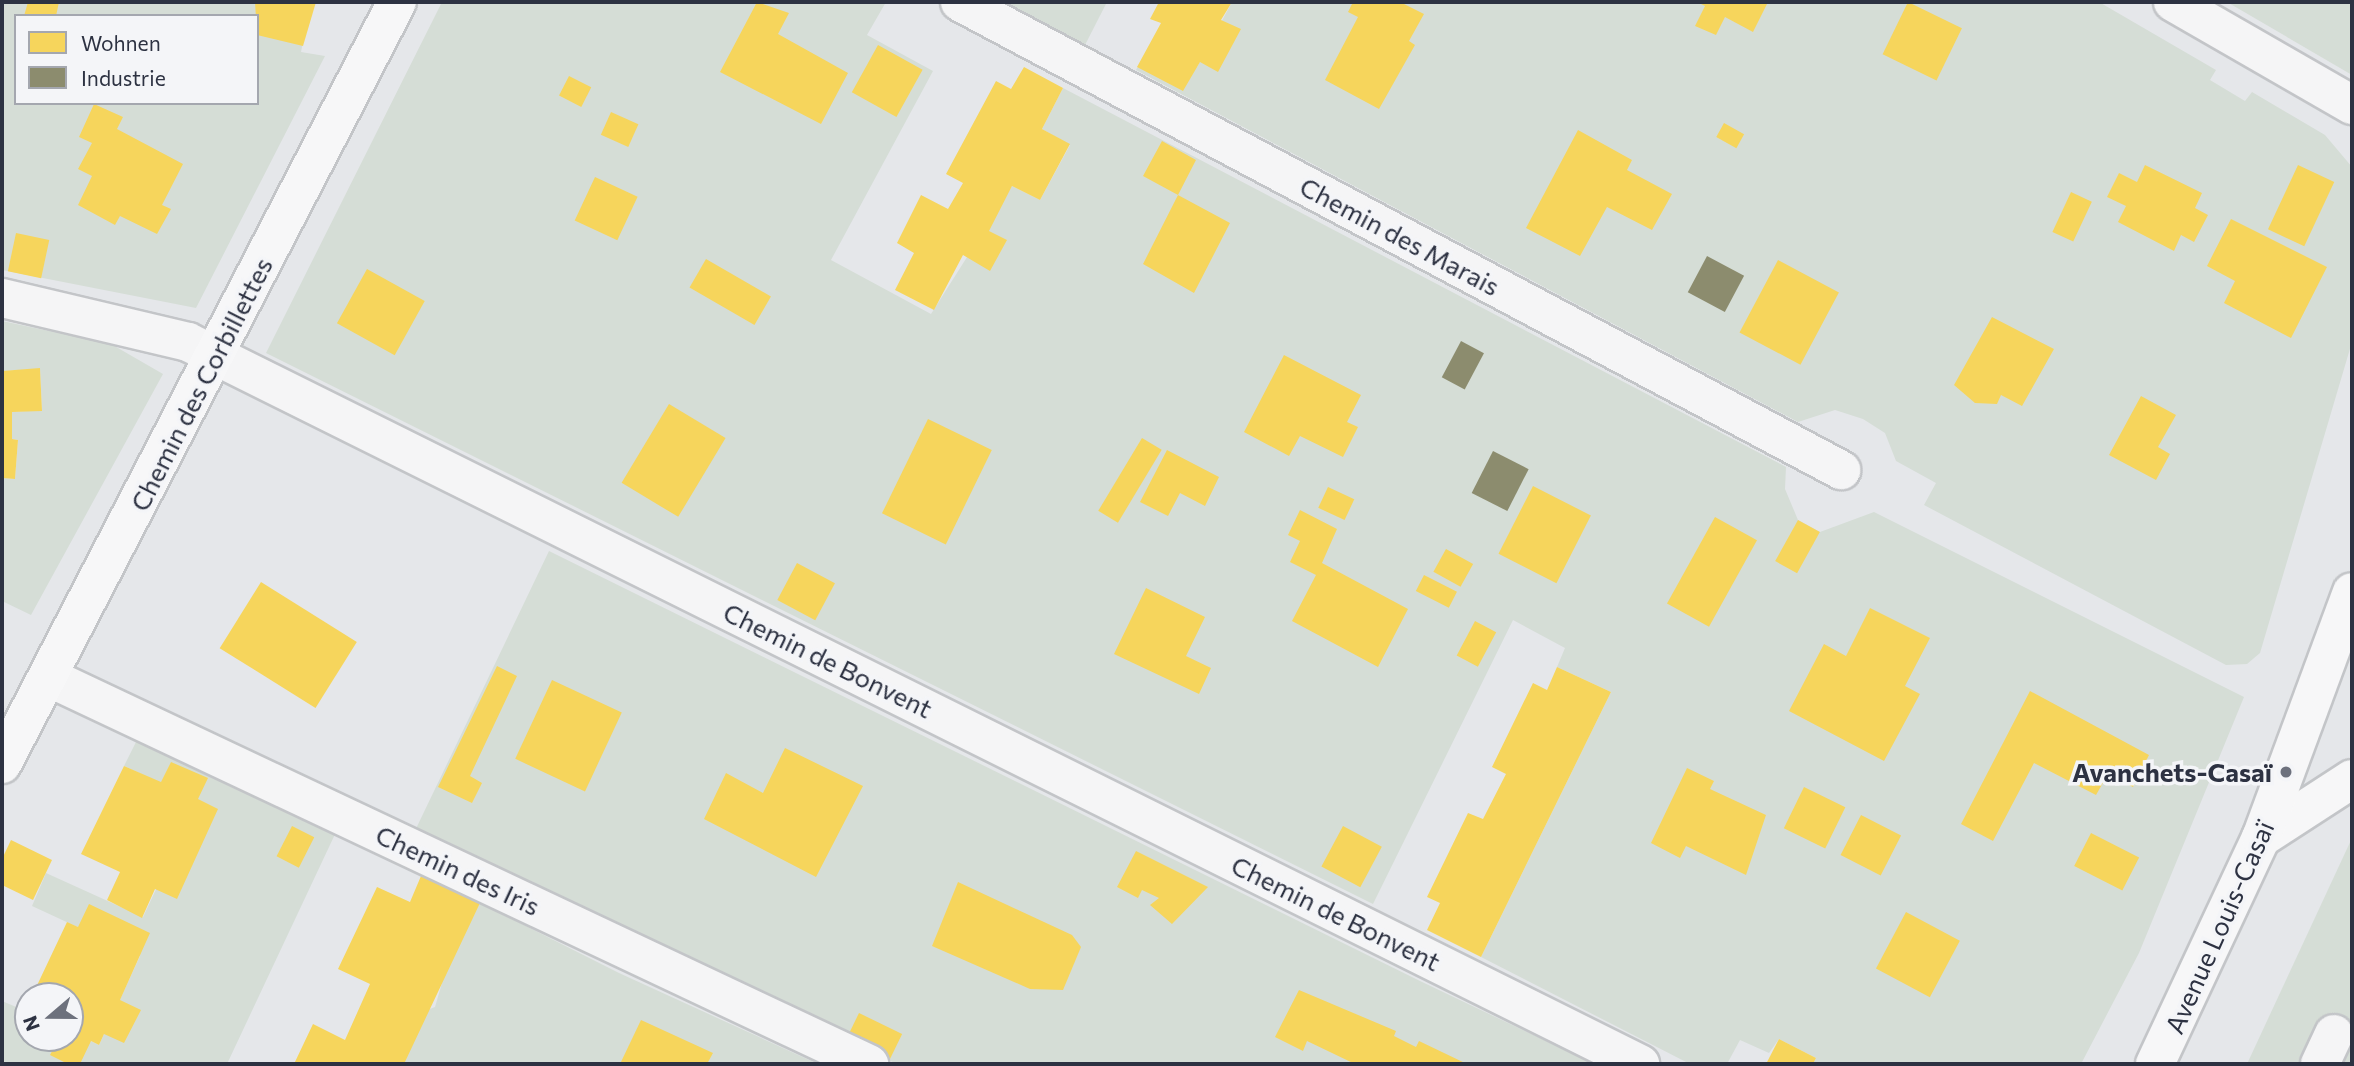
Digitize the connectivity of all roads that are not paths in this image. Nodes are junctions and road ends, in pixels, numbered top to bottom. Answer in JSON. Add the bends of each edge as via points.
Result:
{"nodes":[{"id":1,"x":397,"y":2,"type":"edge"},
{"id":2,"x":960,"y":2,"type":"edge"},
{"id":3,"x":2172,"y":2,"type":"edge"},
{"id":4,"x":2352,"y":105,"type":"edge"},
{"id":5,"x":2,"y":298,"type":"edge"},
{"id":6,"x":217,"y":356,"type":"junction"},
{"id":7,"x":1841,"y":470,"type":"dead end"},
{"id":8,"x":2352,"y":592,"type":"edge"},
{"id":9,"x":48,"y":677,"type":"junction"},
{"id":10,"x":2,"y":764,"type":"edge"},
{"id":11,"x":2352,"y":779,"type":"edge"},
{"id":12,"x":2261,"y":838,"type":"junction"},
{"id":13,"x":869,"y":1064,"type":"edge"},
{"id":14,"x":1640,"y":1064,"type":"edge"},
{"id":15,"x":2155,"y":1064,"type":"edge"}],
"edges":[{"from":1,"to":6,"type":"street","name":"Chemin des Corbillettes"},
{"from":2,"to":7,"type":"street","name":"Chemin des Marais"},
{"from":3,"to":4,"type":"street"},
{"from":5,"to":6,"type":"street","name":"Chemin de Bonvent","via":[[130,325]]},
{"from":6,"to":9,"type":"street","name":"Chemin des Corbillettes"},
{"from":6,"to":14,"type":"street","name":"Chemin de Bonvent"},
{"from":8,"to":12,"type":"street","name":"Avenue Louis-Casaï"},
{"from":9,"to":10,"type":"street","name":"Chemin des Corbillettes"},
{"from":9,"to":13,"type":"street","name":"Chemin des Iris"},
{"from":11,"to":12,"type":"street"},
{"from":12,"to":15,"type":"street","name":"Avenue Louis-Casaï"}]}
